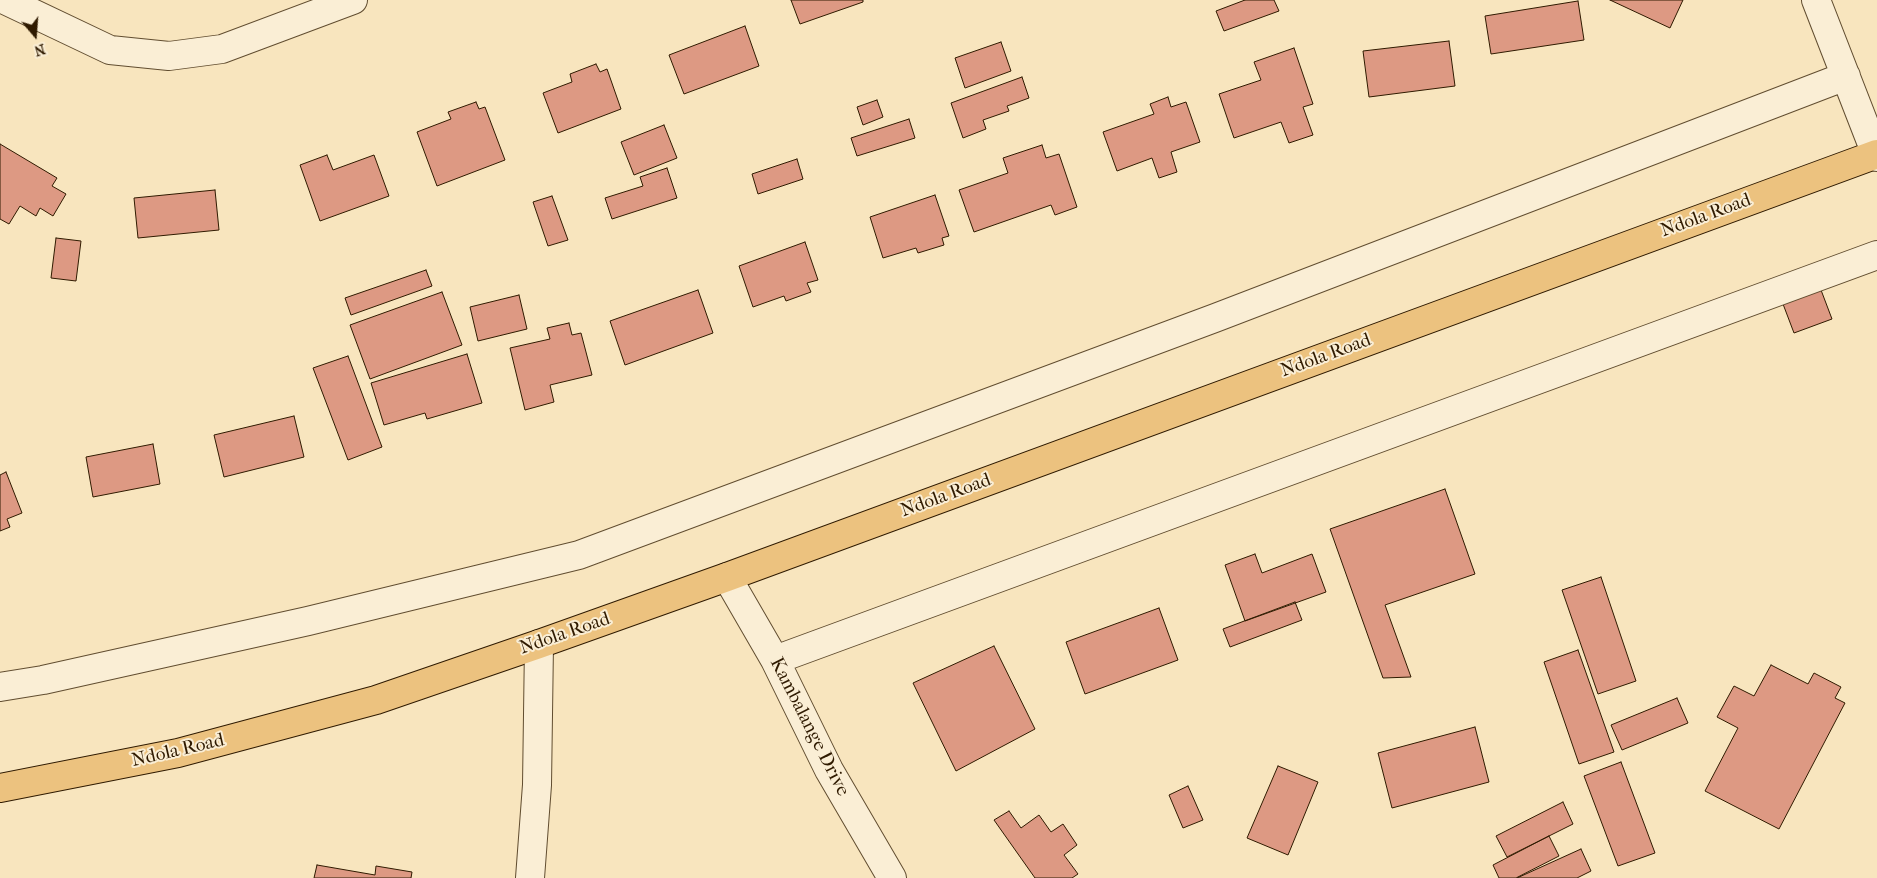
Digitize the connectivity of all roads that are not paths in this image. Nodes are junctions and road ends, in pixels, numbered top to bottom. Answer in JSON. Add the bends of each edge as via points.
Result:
{"nodes":[{"id":1,"x":5,"y":0,"type":"edge"},
{"id":2,"x":354,"y":0,"type":"edge"},
{"id":3,"x":1816,"y":0,"type":"edge"},
{"id":4,"x":1846,"y":76,"type":"junction"},
{"id":5,"x":1877,"y":155,"type":"edge"},
{"id":6,"x":1877,"y":255,"type":"edge"},
{"id":7,"x":727,"y":576,"type":"junction"},
{"id":8,"x":539,"y":644,"type":"junction"},
{"id":9,"x":775,"y":660,"type":"junction"},
{"id":10,"x":0,"y":687,"type":"edge"},
{"id":11,"x":0,"y":788,"type":"edge"},
{"id":12,"x":530,"y":878,"type":"edge"},
{"id":13,"x":892,"y":878,"type":"edge"}],
"edges":[{"from":1,"to":2,"type":"street","via":[[110,50],[170,56],[222,49]]},
{"from":3,"to":4,"type":"street"},
{"from":4,"to":5,"type":"street"},
{"from":4,"to":10,"type":"street","via":[[1206,321],[579,555],[308,621]]},
{"from":5,"to":7,"type":"main road","name":"Ndola Road"},
{"from":6,"to":9,"type":"street"},
{"from":7,"to":8,"type":"main road","name":"Ndola Road"},
{"from":7,"to":9,"type":"street","name":"Kambalange Drive"},
{"from":8,"to":11,"type":"main road","name":"Ndola Road","via":[[376,700],[178,752]]},
{"from":8,"to":12,"type":"street","via":[[537,784]]},
{"from":9,"to":13,"type":"street","name":"Kambalange Drive","via":[[829,770]]}]}
